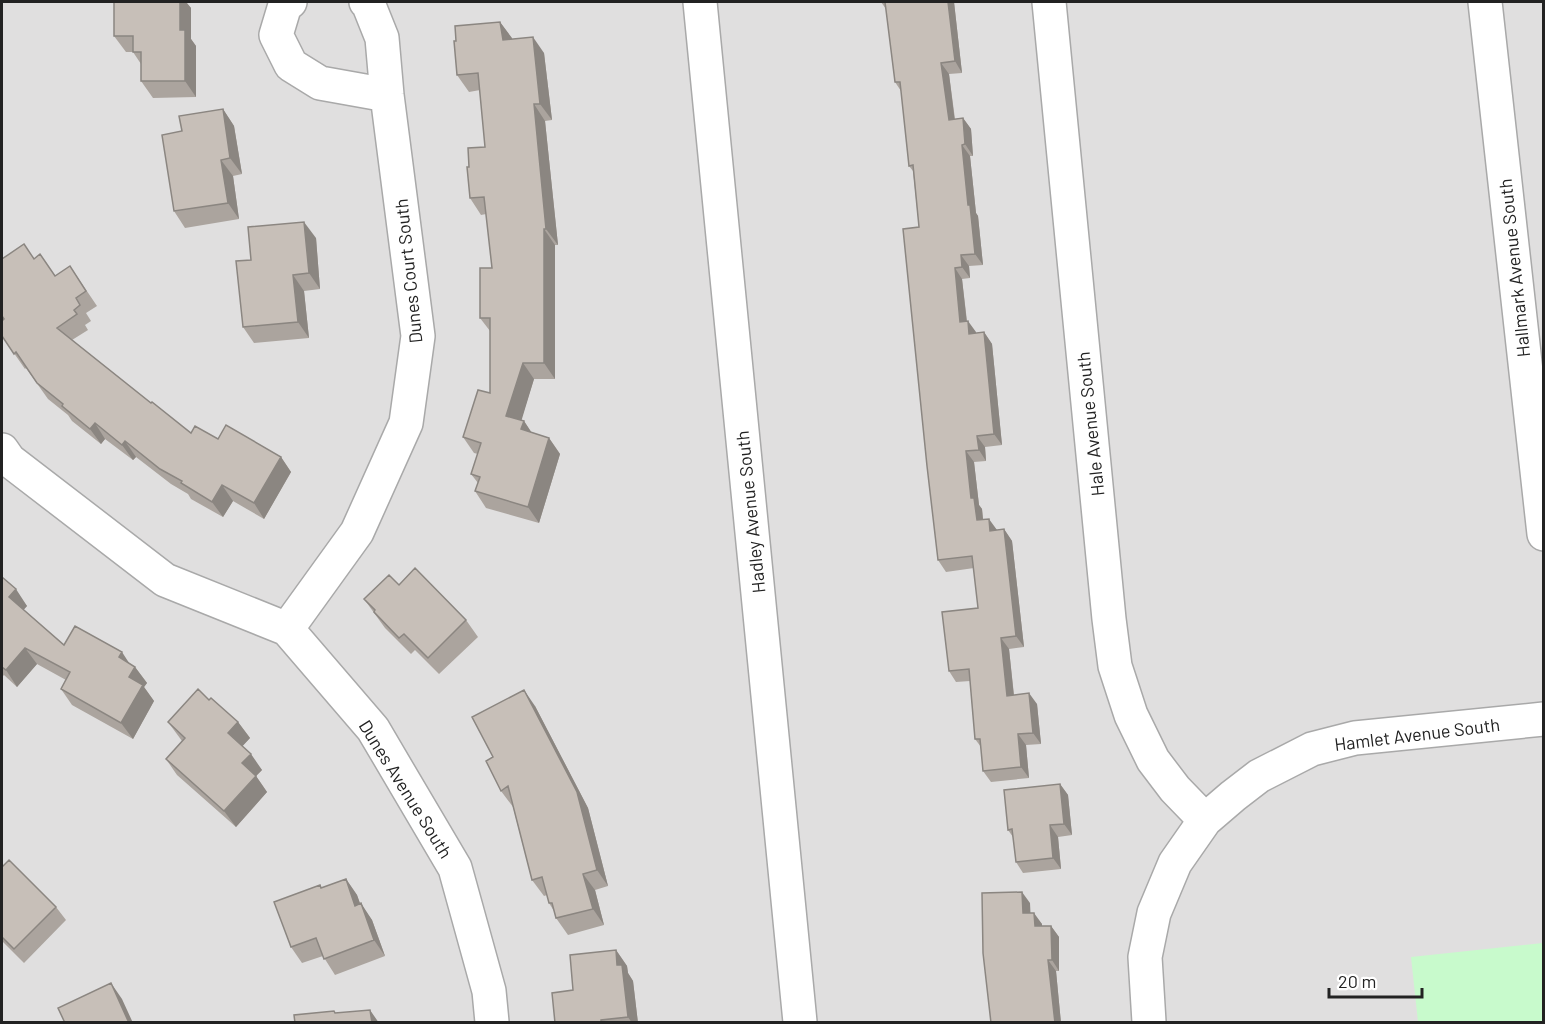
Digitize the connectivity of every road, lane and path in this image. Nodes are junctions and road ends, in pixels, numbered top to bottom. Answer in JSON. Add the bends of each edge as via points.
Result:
{"nodes":[{"id":1,"x":290,"y":2,"type":"edge"},
{"id":2,"x":366,"y":2,"type":"edge"},
{"id":3,"x":700,"y":2,"type":"edge"},
{"id":4,"x":1049,"y":2,"type":"edge"},
{"id":5,"x":1485,"y":2,"type":"edge"},
{"id":6,"x":387,"y":95,"type":"junction"},
{"id":7,"x":2,"y":450,"type":"edge"},
{"id":8,"x":1544,"y":534,"type":"edge"},
{"id":9,"x":287,"y":629,"type":"junction"},
{"id":10,"x":1544,"y":719,"type":"edge"},
{"id":11,"x":1205,"y":819,"type":"junction"},
{"id":12,"x":492,"y":1023,"type":"edge"},
{"id":13,"x":800,"y":1023,"type":"edge"},
{"id":14,"x":1149,"y":1023,"type":"edge"}],
"edges":[{"from":1,"to":6,"type":"street","via":[[285,5],[276,35],[291,65],[320,83]]},
{"from":2,"to":6,"type":"street","name":"Dunes Court South","via":[[382,38]]},
{"from":3,"to":13,"type":"street","name":"Hadley Avenue South"},
{"from":4,"to":11,"type":"street","name":"Hale Avenue South","via":[[1115,666],[1131,715],[1153,760]]},
{"from":5,"to":8,"type":"street","name":"Hallmark Avenue South"},
{"from":6,"to":9,"type":"street","name":"Dunes Court South","via":[[418,336],[406,423],[357,532]]},
{"from":7,"to":9,"type":"street","name":"Dunes Avenue South","via":[[9,460],[165,580]]},
{"from":9,"to":12,"type":"street","name":"Dunes Avenue South","via":[[373,729],[455,868],[489,991]]},
{"from":10,"to":11,"type":"street","name":"Hamlet Avenue South","via":[[1355,738],[1312,749],[1259,776]]},
{"from":11,"to":14,"type":"street","name":"Hamlet Avenue South","via":[[1175,863],[1154,913],[1145,957]]}]}
